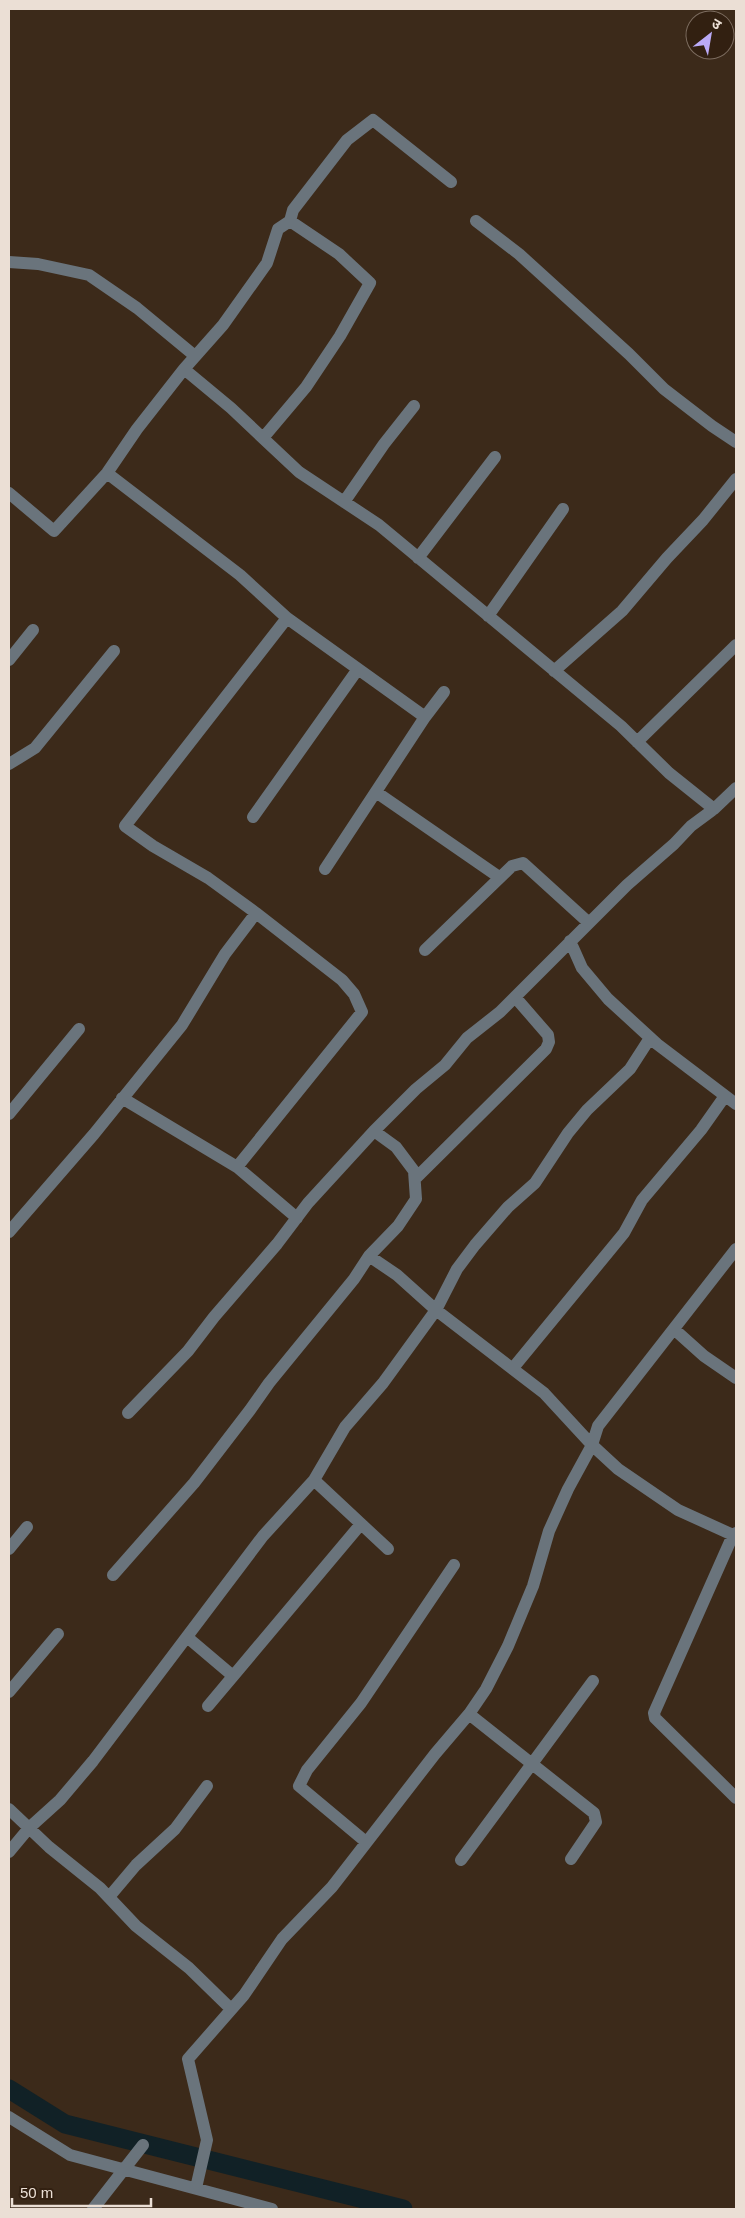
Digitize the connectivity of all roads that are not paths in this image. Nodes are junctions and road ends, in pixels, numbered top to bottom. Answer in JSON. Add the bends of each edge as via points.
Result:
{"nodes":[{"id":1,"x":451,"y":182,"type":"dead end"},
{"id":2,"x":290,"y":221,"type":"junction"},
{"id":3,"x":476,"y":221,"type":"dead end"},
{"id":4,"x":9,"y":262,"type":"edge"},
{"id":5,"x":195,"y":356,"type":"junction"},
{"id":6,"x":184,"y":369,"type":"junction"},
{"id":7,"x":414,"y":406,"type":"dead end"},
{"id":8,"x":263,"y":438,"type":"junction"},
{"id":9,"x":736,"y":442,"type":"edge"},
{"id":10,"x":495,"y":457,"type":"dead end"},
{"id":11,"x":107,"y":473,"type":"junction"},
{"id":12,"x":736,"y":479,"type":"edge"},
{"id":13,"x":9,"y":493,"type":"edge"},
{"id":14,"x":344,"y":502,"type":"junction"},
{"id":15,"x":563,"y":509,"type":"dead end"},
{"id":16,"x":418,"y":558,"type":"junction"},
{"id":17,"x":488,"y":616,"type":"junction"},
{"id":18,"x":287,"y":618,"type":"junction"},
{"id":19,"x":33,"y":630,"type":"dead end"},
{"id":20,"x":736,"y":645,"type":"edge"},
{"id":21,"x":114,"y":651,"type":"dead end"},
{"id":22,"x":9,"y":660,"type":"edge"},
{"id":23,"x":358,"y":669,"type":"junction"},
{"id":24,"x":554,"y":671,"type":"junction"},
{"id":25,"x":444,"y":692,"type":"dead end"},
{"id":26,"x":425,"y":717,"type":"junction"},
{"id":27,"x":637,"y":742,"type":"junction"},
{"id":28,"x":9,"y":764,"type":"edge"},
{"id":29,"x":736,"y":788,"type":"edge"},
{"id":30,"x":376,"y":792,"type":"junction"},
{"id":31,"x":714,"y":809,"type":"junction"},
{"id":32,"x":253,"y":817,"type":"dead end"},
{"id":33,"x":325,"y":869,"type":"dead end"},
{"id":34,"x":499,"y":877,"type":"junction"},
{"id":35,"x":256,"y":913,"type":"junction"},
{"id":36,"x":589,"y":923,"type":"junction"},
{"id":37,"x":570,"y":941,"type":"junction"},
{"id":38,"x":425,"y":950,"type":"dead end"},
{"id":39,"x":515,"y":997,"type":"junction"},
{"id":40,"x":79,"y":1029,"type":"dead end"},
{"id":41,"x":650,"y":1038,"type":"junction"},
{"id":42,"x":725,"y":1096,"type":"junction"},
{"id":43,"x":122,"y":1098,"type":"junction"},
{"id":44,"x":736,"y":1104,"type":"edge"},
{"id":45,"x":9,"y":1114,"type":"edge"},
{"id":46,"x":374,"y":1131,"type":"junction"},
{"id":47,"x":237,"y":1167,"type":"junction"},
{"id":48,"x":415,"y":1179,"type":"junction"},
{"id":49,"x":297,"y":1218,"type":"junction"},
{"id":50,"x":9,"y":1232,"type":"edge"},
{"id":51,"x":736,"y":1249,"type":"edge"},
{"id":52,"x":369,"y":1256,"type":"junction"},
{"id":53,"x":436,"y":1310,"type":"junction"},
{"id":54,"x":675,"y":1330,"type":"junction"},
{"id":55,"x":513,"y":1368,"type":"junction"},
{"id":56,"x":736,"y":1378,"type":"edge"},
{"id":57,"x":128,"y":1413,"type":"dead end"},
{"id":58,"x":592,"y":1445,"type":"junction"},
{"id":59,"x":314,"y":1480,"type":"junction"},
{"id":60,"x":361,"y":1524,"type":"junction"},
{"id":61,"x":28,"y":1527,"type":"dead end"},
{"id":62,"x":734,"y":1534,"type":"edge"},
{"id":63,"x":9,"y":1549,"type":"edge"},
{"id":64,"x":388,"y":1549,"type":"dead end"},
{"id":65,"x":454,"y":1564,"type":"dead end"},
{"id":66,"x":112,"y":1575,"type":"dead end"},
{"id":67,"x":58,"y":1634,"type":"dead end"},
{"id":68,"x":187,"y":1637,"type":"junction"},
{"id":69,"x":233,"y":1676,"type":"junction"},
{"id":70,"x":593,"y":1681,"type":"dead end"},
{"id":71,"x":9,"y":1692,"type":"edge"},
{"id":72,"x":208,"y":1706,"type":"dead end"},
{"id":73,"x":469,"y":1714,"type":"junction"},
{"id":74,"x":532,"y":1764,"type":"junction"},
{"id":75,"x":206,"y":1786,"type":"dead end"},
{"id":76,"x":736,"y":1798,"type":"edge"},
{"id":77,"x":9,"y":1809,"type":"edge"},
{"id":78,"x":28,"y":1828,"type":"junction"},
{"id":79,"x":366,"y":1842,"type":"junction"},
{"id":80,"x":9,"y":1852,"type":"edge"},
{"id":81,"x":572,"y":1858,"type":"dead end"},
{"id":82,"x":461,"y":1860,"type":"dead end"},
{"id":83,"x":109,"y":1897,"type":"junction"},
{"id":84,"x":230,"y":2009,"type":"junction"},
{"id":85,"x":9,"y":2117,"type":"edge"},
{"id":86,"x":143,"y":2145,"type":"dead end"},
{"id":87,"x":124,"y":2169,"type":"junction"},
{"id":88,"x":196,"y":2187,"type":"junction"},
{"id":89,"x":93,"y":2209,"type":"edge"},
{"id":90,"x":272,"y":2209,"type":"edge"}],
"edges":[{"from":1,"to":2,"type":"street","via":[[373,120],[347,140],[293,210]]},
{"from":2,"to":5,"type":"street","via":[[278,229],[267,262],[223,324]]},
{"from":2,"to":8,"type":"street","via":[[339,254],[370,282],[306,387]]},
{"from":3,"to":9,"type":"street","via":[[519,254],[664,389]]},
{"from":4,"to":5,"type":"street","via":[[38,264],[89,275],[137,308]]},
{"from":5,"to":6,"type":"street"},
{"from":6,"to":8,"type":"street"},
{"from":6,"to":11,"type":"street"},
{"from":7,"to":14,"type":"street"},
{"from":8,"to":14,"type":"street","via":[[299,472]]},
{"from":10,"to":16,"type":"street"},
{"from":11,"to":13,"type":"street","via":[[54,531]]},
{"from":11,"to":18,"type":"street","via":[[240,575]]},
{"from":12,"to":24,"type":"street","via":[[622,611]]},
{"from":14,"to":16,"type":"street","via":[[379,525]]},
{"from":15,"to":17,"type":"street"},
{"from":16,"to":17,"type":"street"},
{"from":17,"to":24,"type":"street"},
{"from":18,"to":23,"type":"street"},
{"from":18,"to":35,"type":"street","via":[[125,826],[208,878]]},
{"from":19,"to":22,"type":"street"},
{"from":20,"to":27,"type":"street"},
{"from":21,"to":28,"type":"street","via":[[35,748]]},
{"from":23,"to":26,"type":"street"},
{"from":23,"to":32,"type":"street"},
{"from":24,"to":27,"type":"street"},
{"from":25,"to":26,"type":"street"},
{"from":26,"to":30,"type":"street"},
{"from":27,"to":31,"type":"street"},
{"from":29,"to":31,"type":"street"},
{"from":30,"to":33,"type":"street"},
{"from":30,"to":34,"type":"street"},
{"from":31,"to":36,"type":"street","via":[[691,826]]},
{"from":34,"to":36,"type":"street","via":[[512,866],[523,864]]},
{"from":34,"to":38,"type":"street"},
{"from":35,"to":43,"type":"street","via":[[224,954],[182,1025]]},
{"from":35,"to":47,"type":"street","via":[[342,980],[354,994],[362,1012]]},
{"from":36,"to":37,"type":"street"},
{"from":37,"to":39,"type":"street"},
{"from":37,"to":41,"type":"street","via":[[582,968],[608,999]]},
{"from":39,"to":46,"type":"street","via":[[467,1038],[445,1065]]},
{"from":39,"to":48,"type":"street","via":[[548,1035],[546,1049]]},
{"from":40,"to":45,"type":"street"},
{"from":41,"to":42,"type":"street"},
{"from":41,"to":53,"type":"street","via":[[630,1069],[568,1133],[535,1183],[508,1207],[475,1245],[457,1269]]},
{"from":42,"to":44,"type":"street"},
{"from":42,"to":55,"type":"street","via":[[642,1200],[624,1234]]},
{"from":43,"to":47,"type":"street"},
{"from":43,"to":50,"type":"street"},
{"from":46,"to":48,"type":"street","via":[[396,1147],[414,1171]]},
{"from":46,"to":49,"type":"street"},
{"from":47,"to":49,"type":"street"},
{"from":48,"to":52,"type":"street","via":[[416,1199],[398,1226]]},
{"from":49,"to":57,"type":"street","via":[[188,1351]]},
{"from":51,"to":54,"type":"street"},
{"from":52,"to":53,"type":"street","via":[[397,1275]]},
{"from":52,"to":66,"type":"street","via":[[194,1483]]},
{"from":53,"to":55,"type":"street"},
{"from":53,"to":59,"type":"street","via":[[383,1383],[345,1427]]},
{"from":54,"to":56,"type":"street"},
{"from":54,"to":58,"type":"street","via":[[598,1426]]},
{"from":55,"to":58,"type":"street","via":[[544,1393]]},
{"from":58,"to":62,"type":"street","via":[[618,1469],[678,1510]]},
{"from":58,"to":73,"type":"street","via":[[568,1488],[550,1531],[533,1586],[508,1646]]},
{"from":59,"to":60,"type":"street"},
{"from":59,"to":68,"type":"street","via":[[263,1536]]},
{"from":60,"to":64,"type":"street"},
{"from":60,"to":69,"type":"street"},
{"from":61,"to":63,"type":"street"},
{"from":62,"to":76,"type":"street","via":[[654,1713]]},
{"from":65,"to":79,"type":"street","via":[[361,1703],[307,1770],[299,1786]]},
{"from":67,"to":71,"type":"street"},
{"from":68,"to":69,"type":"street"},
{"from":68,"to":78,"type":"street","via":[[60,1800]]},
{"from":69,"to":72,"type":"street"},
{"from":70,"to":74,"type":"street"},
{"from":73,"to":74,"type":"street"},
{"from":73,"to":79,"type":"street"},
{"from":74,"to":81,"type":"street","via":[[594,1813],[596,1822]]},
{"from":74,"to":82,"type":"street"},
{"from":75,"to":83,"type":"street","via":[[175,1829],[136,1865]]},
{"from":77,"to":78,"type":"street"},
{"from":78,"to":80,"type":"street"},
{"from":78,"to":83,"type":"street"},
{"from":79,"to":84,"type":"street","via":[[332,1886],[282,1939],[244,1995]]},
{"from":83,"to":84,"type":"street","via":[[136,1926],[189,1968]]},
{"from":84,"to":88,"type":"street","via":[[188,2059],[206,2140]]},
{"from":85,"to":87,"type":"street","via":[[70,2155]]},
{"from":86,"to":87,"type":"street"},
{"from":87,"to":88,"type":"street"},
{"from":87,"to":89,"type":"street"},
{"from":88,"to":90,"type":"street"}]}
